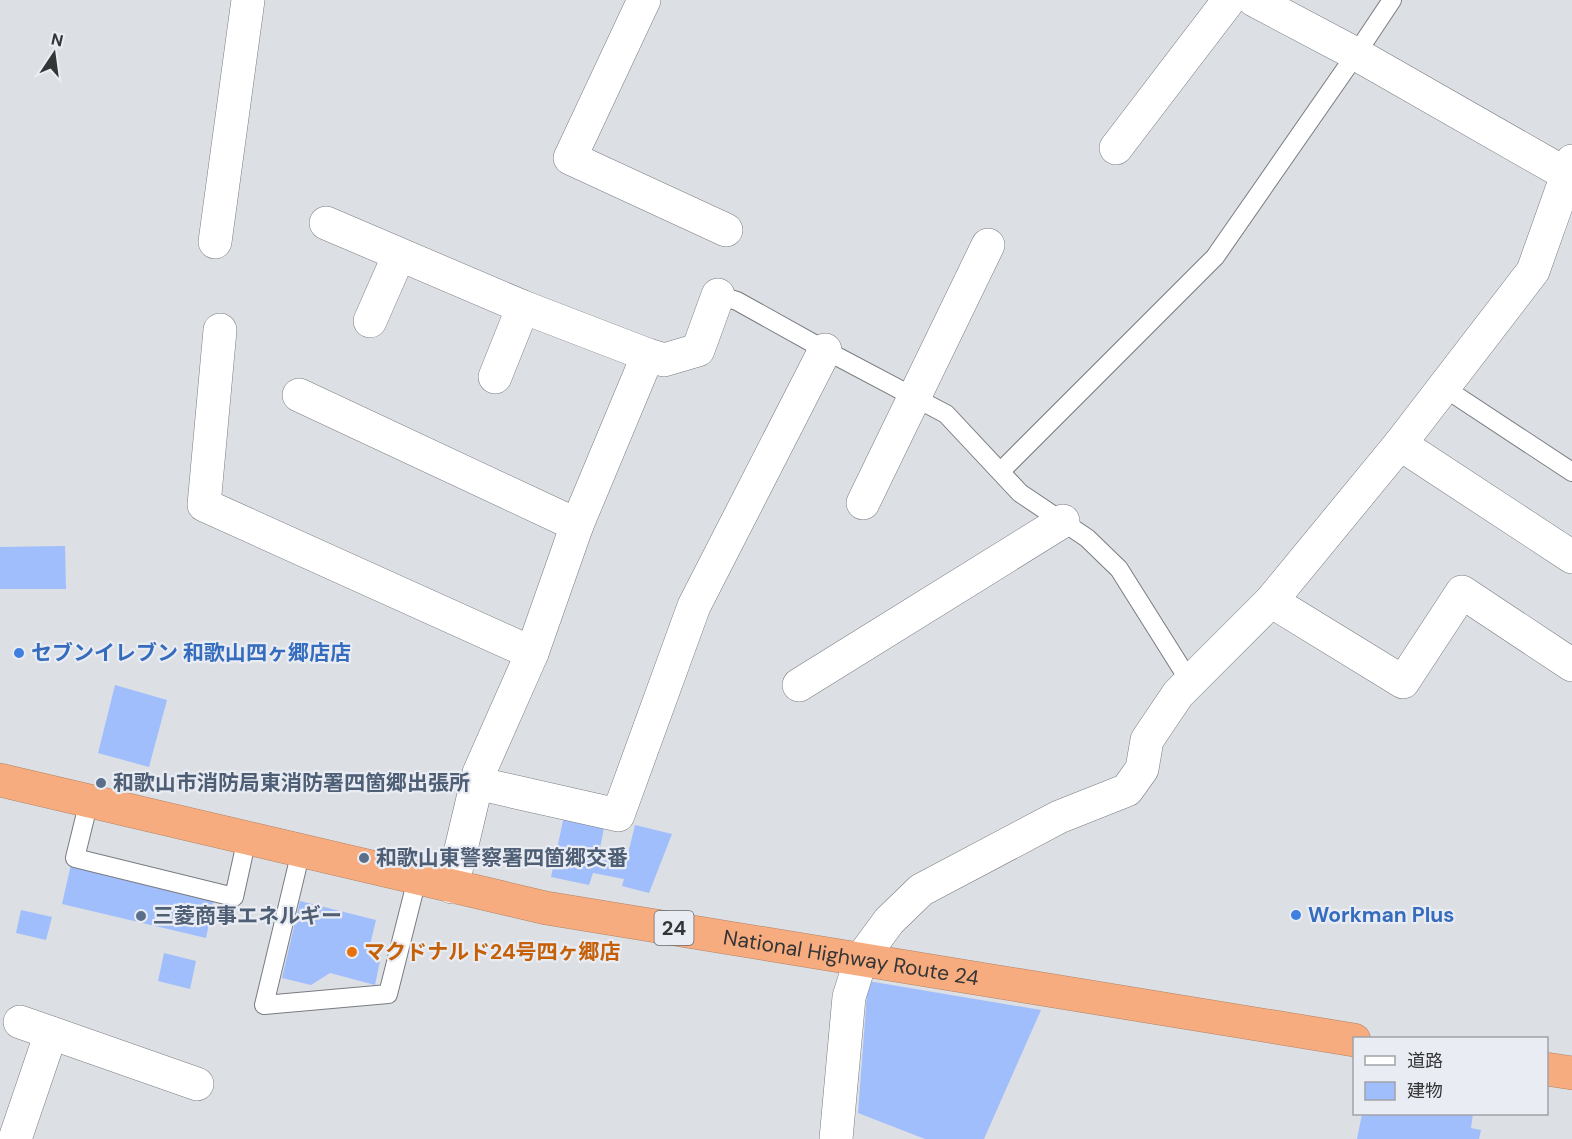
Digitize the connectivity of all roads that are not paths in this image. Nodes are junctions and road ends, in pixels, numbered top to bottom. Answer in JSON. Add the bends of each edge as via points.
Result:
{"nodes":[{"id":1,"x":248,"y":0,"type":"edge"},
{"id":2,"x":644,"y":0,"type":"edge"},
{"id":3,"x":1228,"y":0,"type":"edge"},
{"id":4,"x":1254,"y":0,"type":"edge"},
{"id":5,"x":1392,"y":0,"type":"edge"},
{"id":6,"x":1356,"y":54,"type":"junction"},
{"id":7,"x":1116,"y":148,"type":"dead end"},
{"id":8,"x":1569,"y":168,"type":"edge"},
{"id":9,"x":326,"y":224,"type":"dead end"},
{"id":10,"x":726,"y":230,"type":"dead end"},
{"id":11,"x":215,"y":242,"type":"dead end"},
{"id":12,"x":988,"y":245,"type":"dead end"},
{"id":13,"x":399,"y":255,"type":"junction"},
{"id":14,"x":718,"y":295,"type":"joint"},
{"id":15,"x":523,"y":307,"type":"junction"},
{"id":16,"x":370,"y":321,"type":"dead end"},
{"id":17,"x":220,"y":330,"type":"dead end"},
{"id":18,"x":825,"y":350,"type":"junction"},
{"id":19,"x":648,"y":355,"type":"junction"},
{"id":20,"x":495,"y":376,"type":"dead end"},
{"id":21,"x":1443,"y":387,"type":"junction"},
{"id":22,"x":299,"y":395,"type":"dead end"},
{"id":23,"x":914,"y":398,"type":"junction"},
{"id":24,"x":1400,"y":444,"type":"junction"},
{"id":25,"x":1001,"y":471,"type":"junction"},
{"id":26,"x":1572,"y":471,"type":"edge"},
{"id":27,"x":863,"y":503,"type":"dead end"},
{"id":28,"x":1063,"y":521,"type":"junction"},
{"id":29,"x":577,"y":525,"type":"junction"},
{"id":30,"x":1572,"y":557,"type":"edge"},
{"id":31,"x":1271,"y":601,"type":"junction"},
{"id":32,"x":532,"y":653,"type":"junction"},
{"id":33,"x":1572,"y":664,"type":"edge"},
{"id":34,"x":1190,"y":682,"type":"junction"},
{"id":35,"x":799,"y":686,"type":"dead end"},
{"id":36,"x":0,"y":780,"type":"edge"},
{"id":37,"x":476,"y":783,"type":"junction"},
{"id":38,"x":89,"y":801,"type":"junction"},
{"id":39,"x":247,"y":838,"type":"junction"},
{"id":40,"x":301,"y":851,"type":"junction"},
{"id":41,"x":417,"y":879,"type":"junction"},
{"id":42,"x":452,"y":887,"type":"junction"},
{"id":43,"x":861,"y":959,"type":"junction"},
{"id":44,"x":20,"y":1022,"type":"dead end"},
{"id":45,"x":51,"y":1033,"type":"junction"},
{"id":46,"x":1353,"y":1040,"type":"edge"},
{"id":47,"x":1548,"y":1069,"type":"edge"},
{"id":48,"x":1572,"y":1073,"type":"edge"},
{"id":49,"x":197,"y":1084,"type":"dead end"},
{"id":50,"x":0,"y":1136,"type":"edge"},
{"id":51,"x":10,"y":1139,"type":"edge"},
{"id":52,"x":15,"y":1139,"type":"edge"},
{"id":53,"x":836,"y":1139,"type":"edge"}],
"edges":[{"from":1,"to":11,"type":"street"},
{"from":2,"to":10,"type":"street","via":[[570,158]]},
{"from":3,"to":7,"type":"street"},
{"from":4,"to":6,"type":"street"},
{"from":5,"to":6,"type":"lane"},
{"from":6,"to":8,"type":"street"},
{"from":6,"to":25,"type":"lane","via":[[1215,257]]},
{"from":8,"to":21,"type":"street","via":[[1533,271]]},
{"from":9,"to":13,"type":"street"},
{"from":12,"to":23,"type":"street"},
{"from":13,"to":15,"type":"street"},
{"from":13,"to":16,"type":"street"},
{"from":14,"to":18,"type":"lane","via":[[737,301]]},
{"from":14,"to":19,"type":"street","via":[[698,350],[664,360]]},
{"from":15,"to":19,"type":"street"},
{"from":15,"to":20,"type":"street"},
{"from":17,"to":32,"type":"street","via":[[204,505]]},
{"from":18,"to":23,"type":"lane"},
{"from":18,"to":37,"type":"street","via":[[694,606],[618,815]]},
{"from":19,"to":29,"type":"street"},
{"from":21,"to":24,"type":"street"},
{"from":21,"to":26,"type":"lane"},
{"from":22,"to":29,"type":"street"},
{"from":23,"to":25,"type":"lane","via":[[946,414]]},
{"from":23,"to":27,"type":"street"},
{"from":24,"to":30,"type":"street"},
{"from":24,"to":31,"type":"street"},
{"from":25,"to":28,"type":"lane","via":[[1020,493]]},
{"from":28,"to":34,"type":"lane","via":[[1088,538],[1119,569]]},
{"from":28,"to":35,"type":"street"},
{"from":29,"to":32,"type":"street"},
{"from":31,"to":33,"type":"street","via":[[1403,682],[1462,592]]},
{"from":31,"to":34,"type":"street"},
{"from":32,"to":37,"type":"street"},
{"from":34,"to":43,"type":"street","via":[[1146,740],[1142,769],[1126,790],[1059,818],[921,890],[889,921]]},
{"from":36,"to":38,"type":"highway","name":"National Highway Route 24","number":"24"},
{"from":37,"to":42,"type":"street"},
{"from":38,"to":39,"type":"highway","name":"National Highway Route 24","number":"24"},
{"from":38,"to":39,"type":"lane","via":[[75,858],[234,897]]},
{"from":39,"to":40,"type":"highway","name":"National Highway Route 24","number":"24"},
{"from":40,"to":41,"type":"highway","name":"National Highway Route 24","number":"24"},
{"from":40,"to":41,"type":"lane","via":[[264,1005],[387,994]]},
{"from":41,"to":42,"type":"highway","name":"National Highway Route 24","number":"24"},
{"from":42,"to":43,"type":"highway","name":"National Highway Route 24","number":"24","via":[[546,908]]},
{"from":43,"to":46,"type":"highway","name":"National Highway Route 24","number":"24"},
{"from":43,"to":53,"type":"street","via":[[849,997]]},
{"from":44,"to":45,"type":"street"},
{"from":45,"to":49,"type":"street"},
{"from":45,"to":52,"type":"street"},
{"from":47,"to":48,"type":"highway"},
{"from":50,"to":51,"type":"street"}]}
